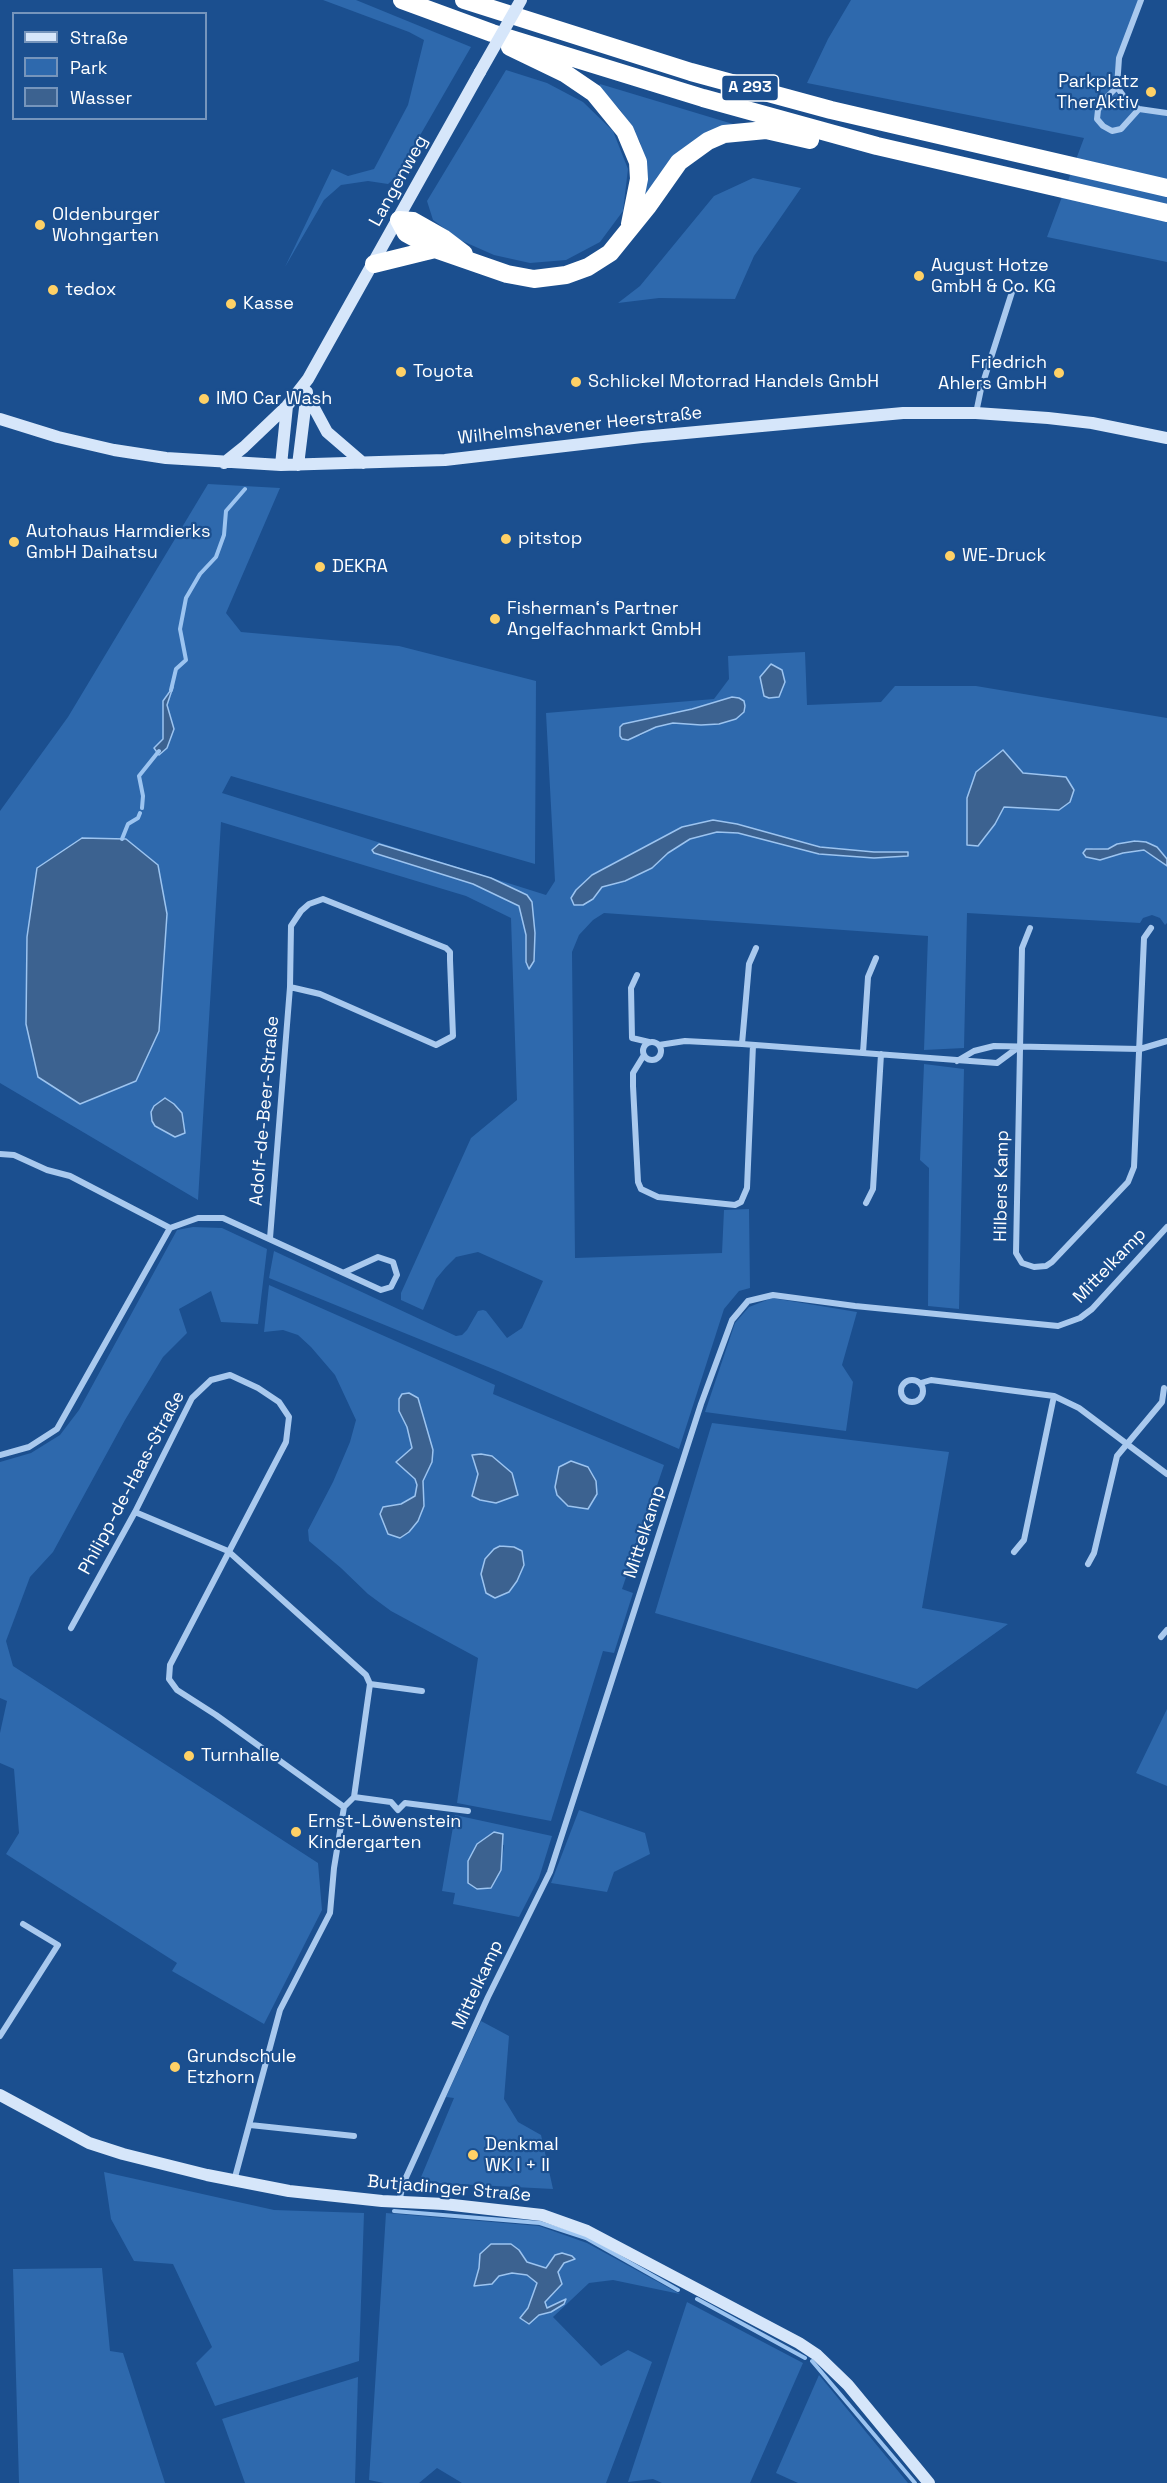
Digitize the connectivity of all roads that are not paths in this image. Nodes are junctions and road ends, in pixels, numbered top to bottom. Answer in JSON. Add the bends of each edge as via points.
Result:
{"nodes":[{"id":1,"x":402,"y":0,"type":"edge"},
{"id":2,"x":464,"y":0,"type":"edge"},
{"id":3,"x":495,"y":0,"type":"edge"},
{"id":4,"x":521,"y":0,"type":"edge"},
{"id":5,"x":1141,"y":0,"type":"edge"},
{"id":6,"x":524,"y":18,"type":"junction"},
{"id":7,"x":492,"y":33,"type":"junction"},
{"id":8,"x":1117,"y":87,"type":"junction"},
{"id":9,"x":1140,"y":109,"type":"junction"},
{"id":10,"x":1167,"y":113,"type":"edge"},
{"id":11,"x":877,"y":146,"type":"junction"},
{"id":12,"x":1167,"y":188,"type":"edge"},
{"id":13,"x":1167,"y":213,"type":"edge"},
{"id":14,"x":399,"y":220,"type":"junction"},
{"id":15,"x":627,"y":231,"type":"junction"},
{"id":16,"x":435,"y":249,"type":"junction"},
{"id":17,"x":472,"y":260,"type":"junction"},
{"id":18,"x":374,"y":264,"type":"junction"},
{"id":19,"x":1012,"y":292,"type":"dead end"},
{"id":20,"x":308,"y":379,"type":"junction"},
{"id":21,"x":306,"y":393,"type":"junction"},
{"id":22,"x":287,"y":406,"type":"junction"},
{"id":23,"x":976,"y":413,"type":"junction"},
{"id":24,"x":0,"y":418,"type":"edge"},
{"id":25,"x":1167,"y":438,"type":"edge"},
{"id":26,"x":224,"y":462,"type":"junction"},
{"id":27,"x":363,"y":463,"type":"junction"},
{"id":28,"x":281,"y":465,"type":"junction"},
{"id":29,"x":298,"y":465,"type":"junction"},
{"id":30,"x":1030,"y":928,"type":"dead end"},
{"id":31,"x":1151,"y":928,"type":"dead end"},
{"id":32,"x":756,"y":948,"type":"dead end"},
{"id":33,"x":876,"y":958,"type":"dead end"},
{"id":34,"x":637,"y":975,"type":"dead end"},
{"id":35,"x":290,"y":987,"type":"junction"},
{"id":36,"x":1167,"y":1041,"type":"edge"},
{"id":37,"x":649,"y":1042,"type":"junction"},
{"id":38,"x":742,"y":1044,"type":"junction"},
{"id":39,"x":659,"y":1045,"type":"junction"},
{"id":40,"x":753,"y":1045,"type":"junction"},
{"id":41,"x":1020,"y":1046,"type":"junction"},
{"id":42,"x":1140,"y":1049,"type":"junction"},
{"id":43,"x":863,"y":1053,"type":"junction"},
{"id":44,"x":644,"y":1054,"type":"junction"},
{"id":45,"x":881,"y":1054,"type":"junction"},
{"id":46,"x":957,"y":1061,"type":"junction"},
{"id":47,"x":0,"y":1154,"type":"edge"},
{"id":48,"x":866,"y":1203,"type":"dead end"},
{"id":49,"x":1167,"y":1227,"type":"edge"},
{"id":50,"x":170,"y":1228,"type":"junction"},
{"id":51,"x":270,"y":1238,"type":"junction"},
{"id":52,"x":345,"y":1272,"type":"junction"},
{"id":53,"x":921,"y":1383,"type":"dead end"},
{"id":54,"x":1164,"y":1388,"type":"dead end"},
{"id":55,"x":1054,"y":1396,"type":"junction"},
{"id":56,"x":1127,"y":1444,"type":"junction"},
{"id":57,"x":0,"y":1455,"type":"edge"},
{"id":58,"x":1167,"y":1474,"type":"edge"},
{"id":59,"x":135,"y":1512,"type":"junction"},
{"id":60,"x":228,"y":1551,"type":"junction"},
{"id":61,"x":1014,"y":1552,"type":"dead end"},
{"id":62,"x":1088,"y":1564,"type":"dead end"},
{"id":63,"x":71,"y":1628,"type":"dead end"},
{"id":64,"x":1167,"y":1630,"type":"edge"},
{"id":65,"x":1161,"y":1637,"type":"dead end"},
{"id":66,"x":370,"y":1684,"type":"junction"},
{"id":67,"x":422,"y":1691,"type":"dead end"},
{"id":68,"x":354,"y":1797,"type":"junction"},
{"id":69,"x":344,"y":1807,"type":"junction"},
{"id":70,"x":468,"y":1811,"type":"dead end"},
{"id":71,"x":23,"y":1924,"type":"dead end"},
{"id":72,"x":0,"y":2036,"type":"edge"},
{"id":73,"x":0,"y":2095,"type":"edge"},
{"id":74,"x":250,"y":2125,"type":"junction"},
{"id":75,"x":354,"y":2136,"type":"dead end"},
{"id":76,"x":234,"y":2181,"type":"junction"},
{"id":77,"x":399,"y":2202,"type":"junction"},
{"id":78,"x":929,"y":2483,"type":"edge"}],
"edges":[{"from":1,"to":7,"type":"highway","number":"A 293"},
{"from":2,"to":6,"type":"highway","number":"A 293"},
{"from":3,"to":6,"type":"highway","via":[[509,5]]},
{"from":4,"to":14,"type":"street","name":"Langenweg","bridge":true},
{"from":5,"to":8,"type":"street","via":[[1119,58]]},
{"from":6,"to":12,"type":"highway","number":"A 293","via":[[691,72],[831,110]]},
{"from":7,"to":11,"type":"highway","number":"A 293"},
{"from":7,"to":15,"type":"highway","via":[[515,51],[566,74],[594,93],[626,130],[638,162],[639,179]]},
{"from":8,"to":9,"type":"street","via":[[1127,101]]},
{"from":8,"to":9,"type":"street","via":[[1098,110],[1097,119],[1103,126],[1112,131],[1121,129]]},
{"from":9,"to":10,"type":"street"},
{"from":11,"to":13,"type":"highway","number":"A 293"},
{"from":11,"to":15,"type":"highway","via":[[836,147],[766,130],[724,134],[679,162]]},
{"from":14,"to":16,"type":"highway","via":[[406,232]]},
{"from":14,"to":17,"type":"highway","via":[[413,220]]},
{"from":14,"to":18,"type":"street","name":"Langenweg"},
{"from":15,"to":17,"type":"highway","via":[[610,252],[588,267],[566,275],[520,277]]},
{"from":16,"to":17,"type":"highway"},
{"from":16,"to":18,"type":"highway"},
{"from":18,"to":20,"type":"street","name":"Langenweg"},
{"from":19,"to":23,"type":"street"},
{"from":20,"to":21,"type":"street","name":"Langenweg"},
{"from":20,"to":22,"type":"street","name":"Langenweg"},
{"from":21,"to":27,"type":"street","via":[[327,432]]},
{"from":21,"to":29,"type":"street","name":"Langenweg"},
{"from":22,"to":26,"type":"street","name":"Langenweg"},
{"from":22,"to":28,"type":"street"},
{"from":23,"to":25,"type":"street","name":"Wilhelmshavener Heerstraße","via":[[1092,423]]},
{"from":23,"to":27,"type":"street","name":"Wilhelmshavener Heerstraße","via":[[903,413],[445,459]]},
{"from":24,"to":26,"type":"street","name":"Wilhelmshavener Heerstraße","via":[[114,450]]},
{"from":26,"to":28,"type":"street","name":"Wilhelmshavener Heerstraße"},
{"from":27,"to":29,"type":"street","name":"Wilhelmshavener Heerstraße"},
{"from":28,"to":29,"type":"street","name":"Wilhelmshavener Heerstraße"},
{"from":30,"to":41,"type":"street","via":[[1022,948]]},
{"from":31,"to":42,"type":"street","via":[[1144,938]]},
{"from":32,"to":38,"type":"street","via":[[749,964]]},
{"from":33,"to":43,"type":"street","via":[[868,976]]},
{"from":34,"to":37,"type":"street","via":[[631,988],[632,1038]]},
{"from":35,"to":35,"type":"street","name":"Adolf-de-Beer-Straße","via":[[321,994],[436,1045],[453,1036],[450,952],[323,899],[309,904],[291,926]]},
{"from":35,"to":51,"type":"street","name":"Adolf-de-Beer-Straße"},
{"from":36,"to":42,"type":"street"},
{"from":37,"to":39,"type":"street"},
{"from":37,"to":44,"type":"street","via":[[644,1046]]},
{"from":38,"to":39,"type":"street","via":[[686,1041]]},
{"from":38,"to":40,"type":"street"},
{"from":39,"to":44,"type":"street","via":[[661,1054],[657,1059],[648,1059]]},
{"from":40,"to":43,"type":"street"},
{"from":40,"to":44,"type":"street","via":[[747,1188],[741,1202],[735,1205],[658,1197],[641,1189],[633,1073]]},
{"from":41,"to":42,"type":"street"},
{"from":41,"to":42,"type":"street","name":"Hilbers Kamp","via":[[1016,1253],[1022,1263],[1034,1267],[1052,1262],[1132,1174],[1137,1150]]},
{"from":41,"to":46,"type":"street","via":[[984,1048]]},
{"from":41,"to":46,"type":"street","via":[[997,1063]]},
{"from":43,"to":45,"type":"street"},
{"from":45,"to":46,"type":"street"},
{"from":45,"to":48,"type":"street","via":[[873,1189]]},
{"from":47,"to":50,"type":"street","via":[[14,1155],[70,1176]]},
{"from":49,"to":77,"type":"street","name":"Mittelkamp","via":[[1092,1309],[1058,1326],[773,1295],[748,1301],[732,1320],[550,1872],[488,1996],[403,2184]]},
{"from":50,"to":51,"type":"street","via":[[198,1218],[223,1218]]},
{"from":50,"to":57,"type":"street","via":[[57,1429],[29,1448]]},
{"from":51,"to":52,"type":"street"},
{"from":52,"to":52,"type":"street","via":[[381,1290],[391,1287],[397,1275],[393,1263],[378,1257]]},
{"from":53,"to":55,"type":"street","via":[[931,1380]]},
{"from":54,"to":56,"type":"street","via":[[1162,1402]]},
{"from":55,"to":56,"type":"street","via":[[1079,1408]]},
{"from":55,"to":61,"type":"street","via":[[1024,1540]]},
{"from":56,"to":58,"type":"street"},
{"from":56,"to":62,"type":"street","via":[[1117,1456]]},
{"from":59,"to":60,"type":"street"},
{"from":59,"to":60,"type":"street","name":"Philipp-de-Haas-Straße","via":[[192,1398],[211,1380],[230,1375],[279,1402],[289,1417],[286,1442]]},
{"from":59,"to":63,"type":"street","name":"Philipp-de-Haas-Straße"},
{"from":60,"to":66,"type":"street","via":[[366,1675]]},
{"from":60,"to":69,"type":"street","name":"Philipp-de-Haas-Straße","via":[[170,1665],[169,1679],[177,1690]]},
{"from":64,"to":65,"type":"street"},
{"from":66,"to":67,"type":"street"},
{"from":66,"to":68,"type":"street"},
{"from":68,"to":69,"type":"street"},
{"from":68,"to":70,"type":"street","via":[[391,1802],[398,1810],[405,1803]]},
{"from":69,"to":74,"type":"street","via":[[330,1913],[280,2010]]},
{"from":71,"to":72,"type":"street","via":[[58,1945]]},
{"from":73,"to":76,"type":"street","name":"Butjadinger Straße","via":[[90,2143]]},
{"from":74,"to":75,"type":"street"},
{"from":74,"to":76,"type":"street"},
{"from":76,"to":77,"type":"street","name":"Butjadinger Straße"},
{"from":77,"to":78,"type":"street","name":"Butjadinger Straße","via":[[514,2212],[564,2223],[799,2343],[833,2370]]}]}
